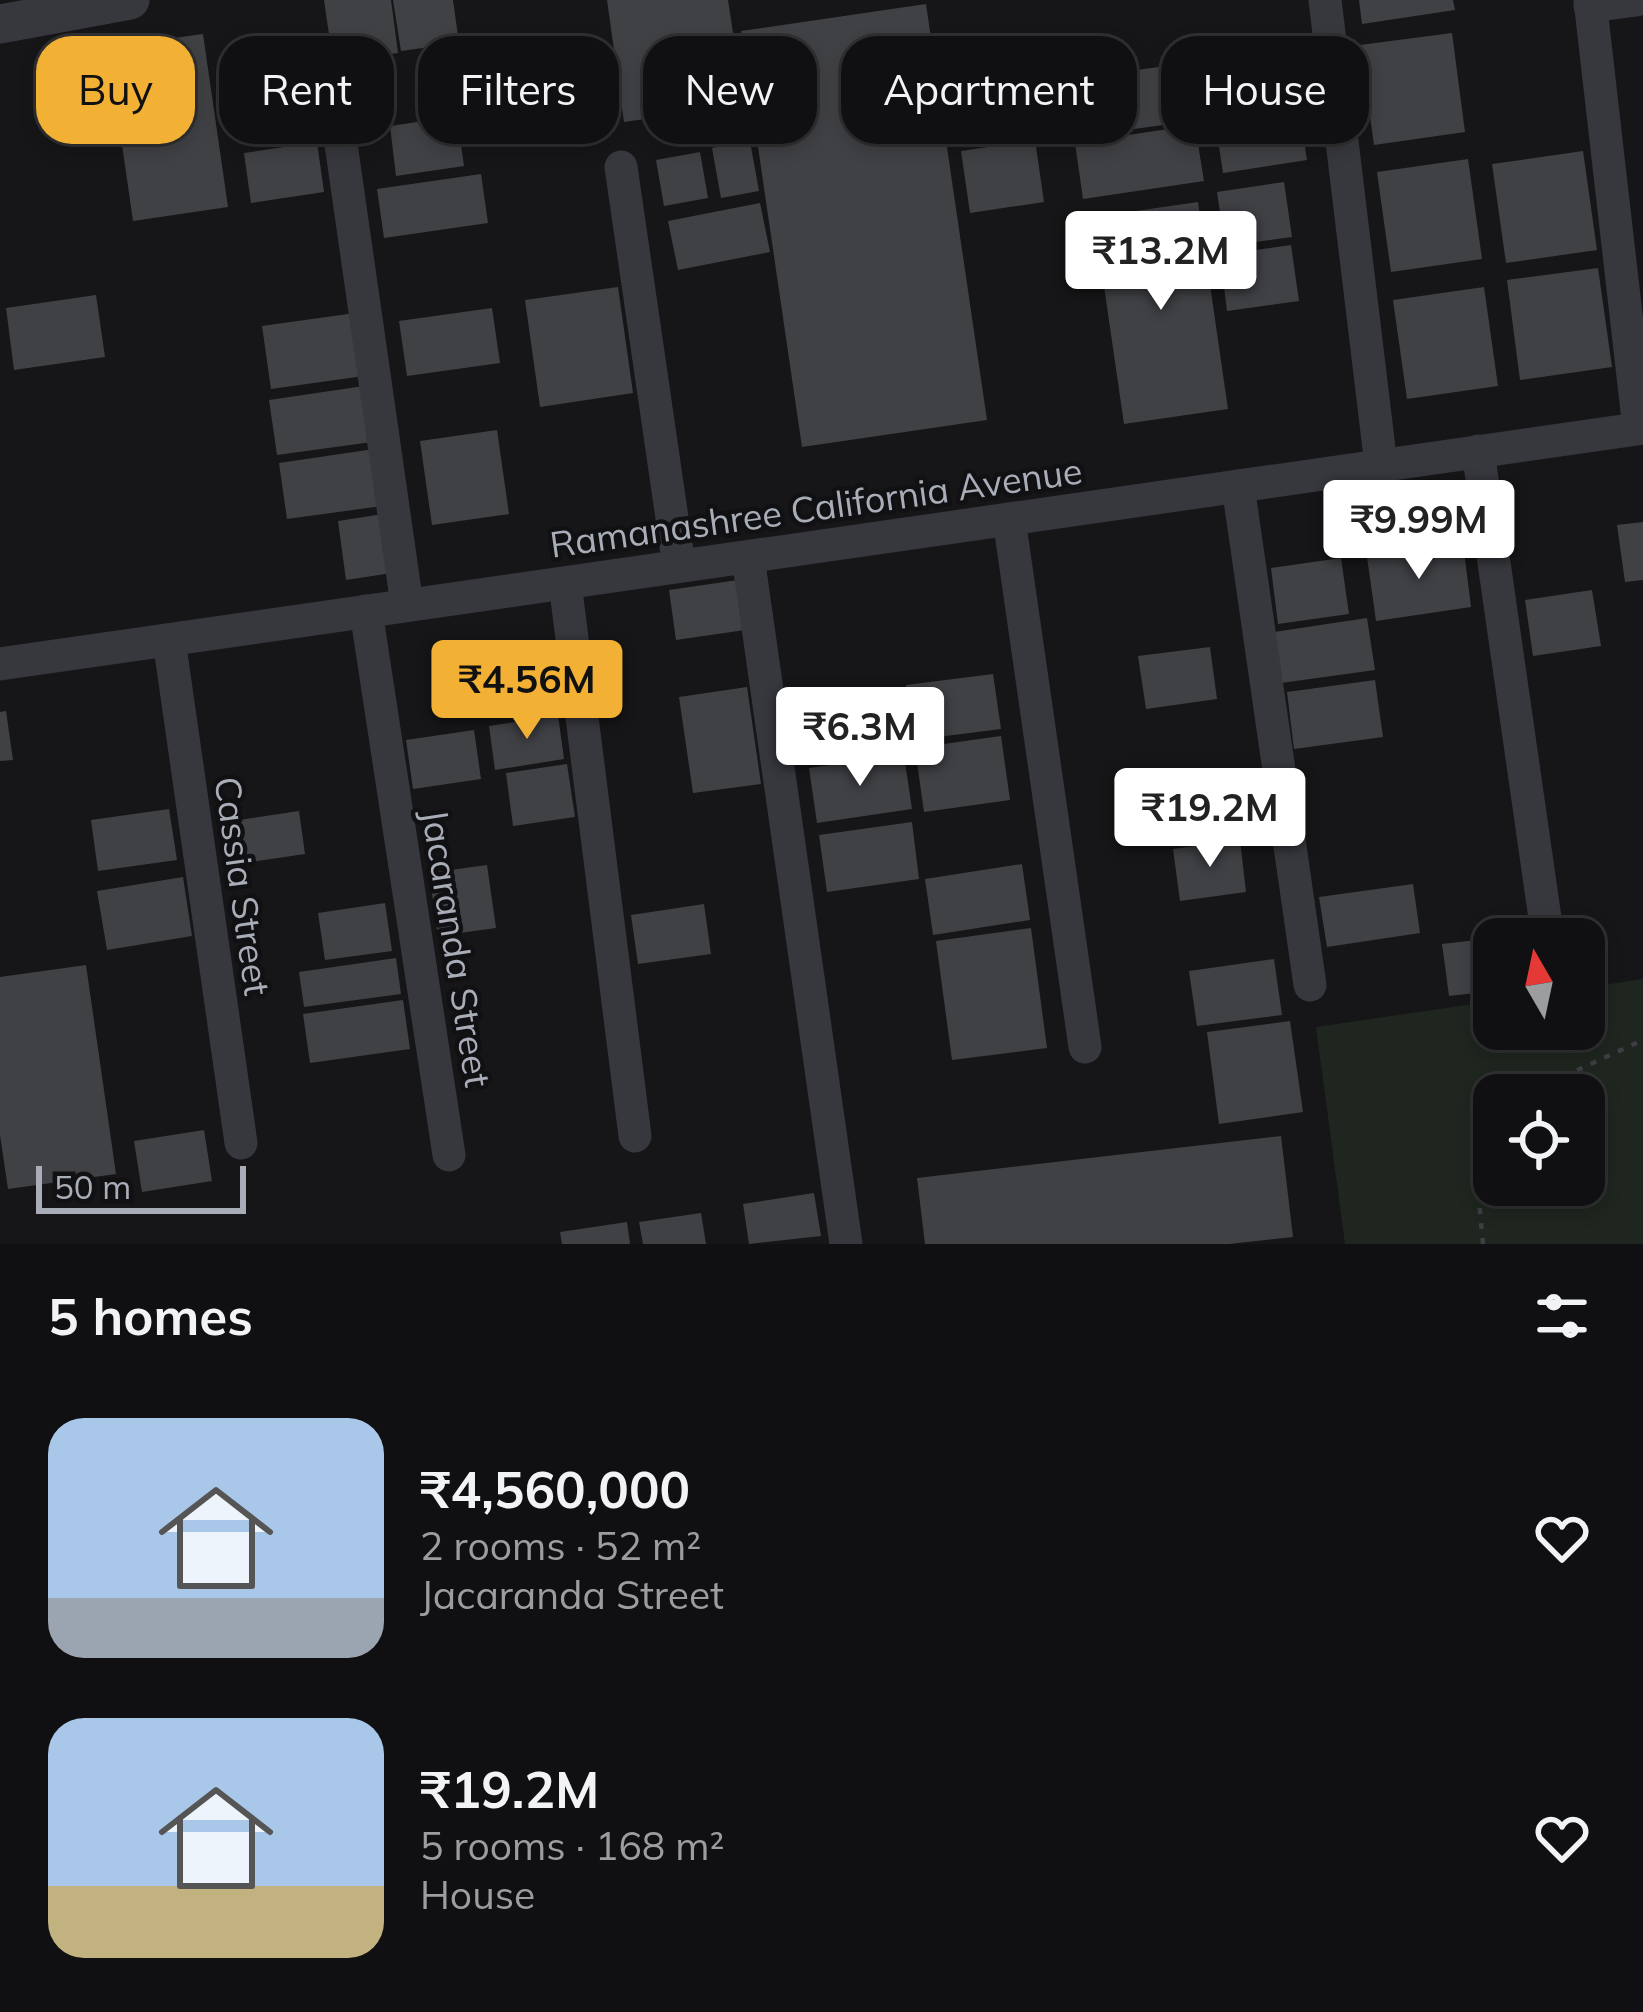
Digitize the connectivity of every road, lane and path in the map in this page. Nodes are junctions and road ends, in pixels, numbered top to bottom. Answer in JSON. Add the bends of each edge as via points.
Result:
{"nodes":[{"id":1,"x":130,"y":0,"type":"edge"},
{"id":2,"x":1325,"y":0,"type":"edge"},
{"id":3,"x":1636,"y":0,"type":"edge"},
{"id":4,"x":1590,"y":3,"type":"edge"},
{"id":5,"x":0,"y":24,"type":"edge"},
{"id":6,"x":341,"y":144,"type":"edge"},
{"id":7,"x":621,"y":167,"type":"dead end"},
{"id":8,"x":1641,"y":428,"type":"edge"},
{"id":9,"x":1478,"y":451,"type":"junction"},
{"id":10,"x":1381,"y":465,"type":"junction"},
{"id":11,"x":1238,"y":486,"type":"junction"},
{"id":12,"x":1009,"y":518,"type":"junction"},
{"id":13,"x":748,"y":556,"type":"junction"},
{"id":14,"x":679,"y":566,"type":"junction"},
{"id":15,"x":565,"y":583,"type":"junction"},
{"id":16,"x":407,"y":605,"type":"junction"},
{"id":17,"x":366,"y":611,"type":"junction"},
{"id":18,"x":169,"y":640,"type":"junction"},
{"id":19,"x":0,"y":664,"type":"edge"},
{"id":20,"x":1545,"y":918,"type":"edge"},
{"id":21,"x":1310,"y":985,"type":"dead end"},
{"id":22,"x":1643,"y":1040,"type":"edge"},
{"id":23,"x":1085,"y":1047,"type":"dead end"},
{"id":24,"x":1569,"y":1074,"type":"edge"},
{"id":25,"x":635,"y":1136,"type":"dead end"},
{"id":26,"x":241,"y":1143,"type":"dead end"},
{"id":27,"x":449,"y":1155,"type":"dead end"},
{"id":28,"x":1479,"y":1206,"type":"edge"},
{"id":29,"x":846,"y":1244,"type":"edge"},
{"id":30,"x":1483,"y":1244,"type":"edge"}],
"edges":[{"from":1,"to":5,"type":"street"},
{"from":2,"to":10,"type":"street"},
{"from":3,"to":4,"type":"street"},
{"from":4,"to":8,"type":"street"},
{"from":6,"to":16,"type":"street"},
{"from":7,"to":14,"type":"street"},
{"from":8,"to":9,"type":"street","name":"Ramanashree California Avenue"},
{"from":9,"to":10,"type":"street","name":"Ramanashree California Avenue"},
{"from":9,"to":20,"type":"street"},
{"from":10,"to":11,"type":"street","name":"Ramanashree California Avenue"},
{"from":11,"to":12,"type":"street","name":"Ramanashree California Avenue"},
{"from":11,"to":21,"type":"street"},
{"from":12,"to":13,"type":"street","name":"Ramanashree California Avenue"},
{"from":12,"to":23,"type":"street"},
{"from":13,"to":14,"type":"street","name":"Ramanashree California Avenue"},
{"from":13,"to":29,"type":"street"},
{"from":14,"to":15,"type":"street","name":"Ramanashree California Avenue"},
{"from":15,"to":16,"type":"street","name":"Ramanashree California Avenue"},
{"from":15,"to":25,"type":"street"},
{"from":16,"to":17,"type":"street","name":"Ramanashree California Avenue"},
{"from":17,"to":18,"type":"street","name":"Ramanashree California Avenue"},
{"from":17,"to":27,"type":"street","name":"Jacaranda Street"},
{"from":18,"to":19,"type":"street","name":"Ramanashree California Avenue"},
{"from":18,"to":26,"type":"street","name":"Cassia Street"},
{"from":22,"to":24,"type":"path"},
{"from":28,"to":30,"type":"path"}]}
